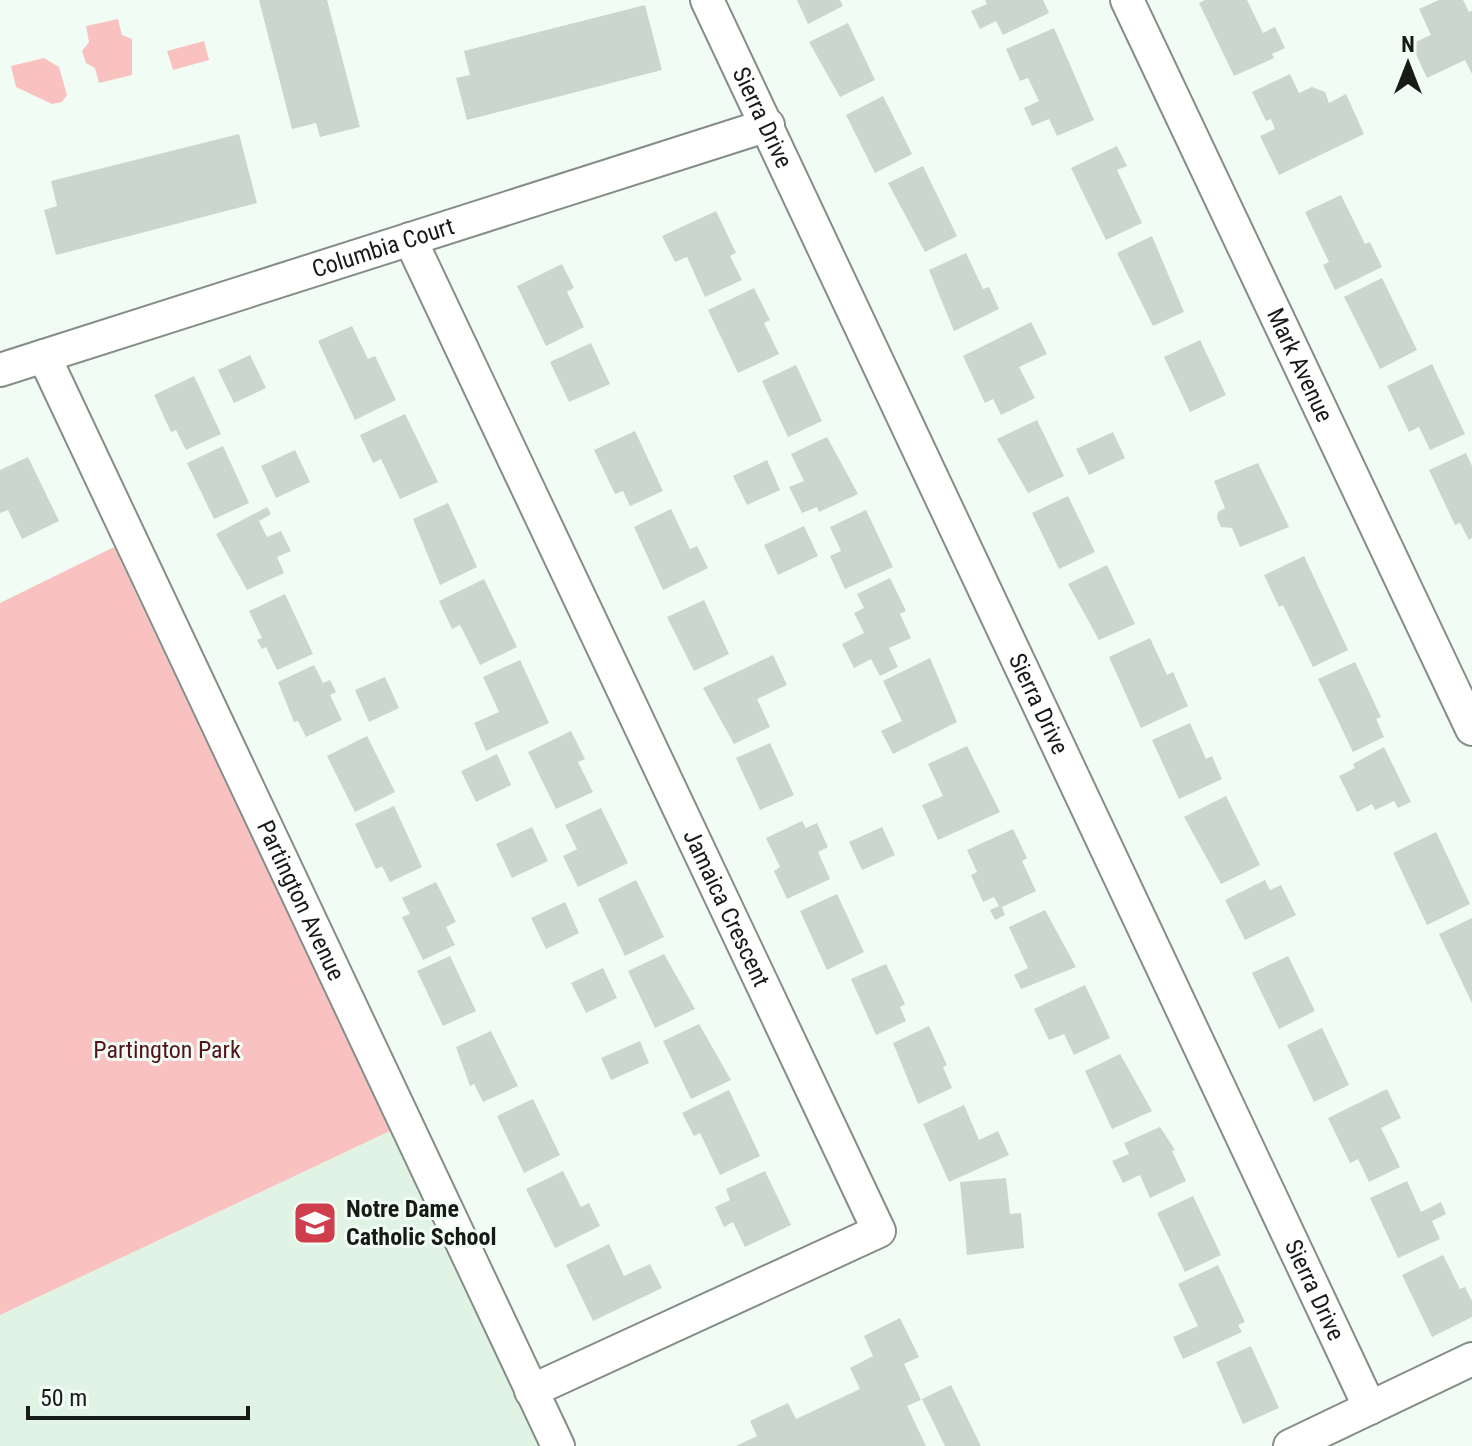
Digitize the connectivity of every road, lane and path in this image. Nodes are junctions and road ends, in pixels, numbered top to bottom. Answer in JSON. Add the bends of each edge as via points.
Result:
{"nodes":[{"id":1,"x":707,"y":0,"type":"edge"},
{"id":2,"x":1127,"y":0,"type":"edge"},
{"id":3,"x":768,"y":125,"type":"junction"},
{"id":4,"x":410,"y":239,"type":"junction"},
{"id":5,"x":44,"y":356,"type":"junction"},
{"id":6,"x":0,"y":370,"type":"edge"},
{"id":7,"x":1472,"y":729,"type":"edge"},
{"id":8,"x":1472,"y":1359,"type":"edge"},
{"id":9,"x":531,"y":1391,"type":"junction"},
{"id":10,"x":1370,"y":1408,"type":"junction"},
{"id":11,"x":558,"y":1446,"type":"edge"},
{"id":12,"x":1290,"y":1446,"type":"edge"}],
"edges":[{"from":1,"to":3,"type":"street","name":"Sierra Drive"},
{"from":2,"to":7,"type":"street","name":"Mark Avenue"},
{"from":3,"to":4,"type":"street","name":"Columbia Court"},
{"from":3,"to":10,"type":"street","name":"Sierra Drive"},
{"from":4,"to":5,"type":"street","name":"Columbia Court"},
{"from":4,"to":9,"type":"street","name":"Jamaica Crescent","via":[[879,1231]]},
{"from":5,"to":6,"type":"street","name":"Columbia Court"},
{"from":5,"to":9,"type":"street","name":"Partington Avenue"},
{"from":8,"to":10,"type":"street"},
{"from":9,"to":11,"type":"street","name":"Partington Avenue"},
{"from":10,"to":12,"type":"street"}]}
